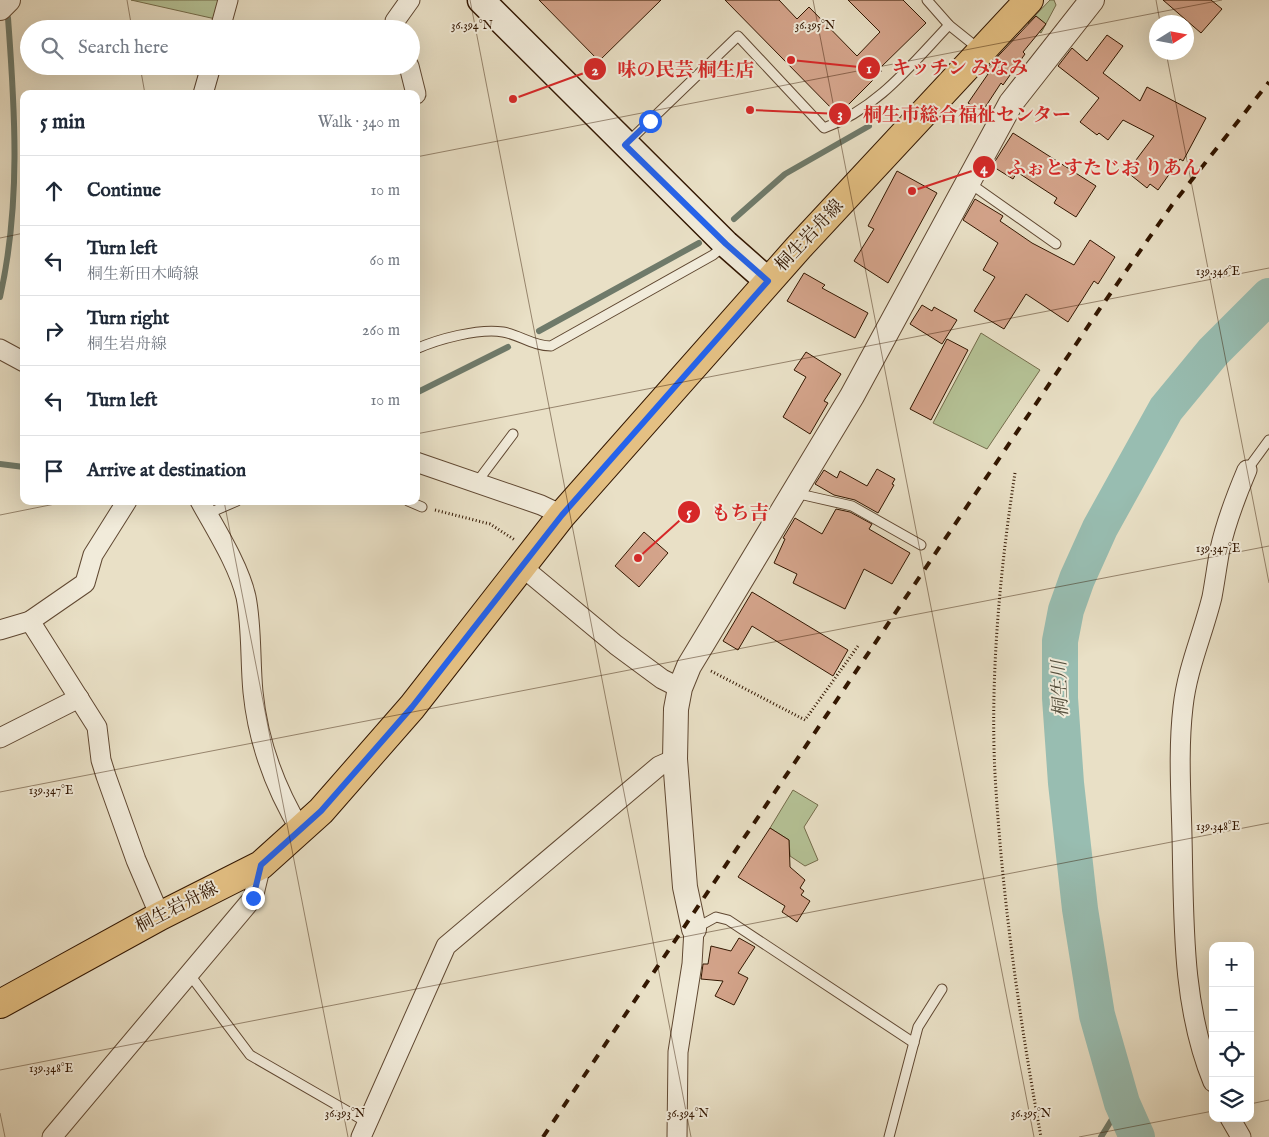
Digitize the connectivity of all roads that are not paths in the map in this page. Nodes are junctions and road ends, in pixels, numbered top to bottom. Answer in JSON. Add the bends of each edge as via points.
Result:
{"nodes":[{"id":1,"x":8,"y":0,"type":"edge"},
{"id":2,"x":228,"y":0,"type":"edge"},
{"id":3,"x":410,"y":0,"type":"edge"},
{"id":4,"x":481,"y":0,"type":"edge"},
{"id":5,"x":926,"y":0,"type":"edge"},
{"id":6,"x":1029,"y":0,"type":"edge"},
{"id":7,"x":1088,"y":3,"type":"edge"},
{"id":8,"x":0,"y":8,"type":"edge"},
{"id":9,"x":222,"y":20,"type":"edge"},
{"id":10,"x":396,"y":20,"type":"edge"},
{"id":11,"x":949,"y":25,"type":"junction"},
{"id":12,"x":981,"y":51,"type":"junction"},
{"id":13,"x":208,"y":75,"type":"edge"},
{"id":14,"x":411,"y":75,"type":"edge"},
{"id":15,"x":204,"y":90,"type":"edge"},
{"id":16,"x":415,"y":90,"type":"edge"},
{"id":17,"x":625,"y":145,"type":"junction"},
{"id":18,"x":967,"y":181,"type":"junction"},
{"id":19,"x":726,"y":244,"type":"junction"},
{"id":20,"x":1056,"y":244,"type":"dead end"},
{"id":21,"x":768,"y":281,"type":"junction"},
{"id":22,"x":420,"y":348,"type":"edge"},
{"id":23,"x":0,"y":349,"type":"edge"},
{"id":24,"x":20,"y":360,"type":"edge"},
{"id":25,"x":513,"y":434,"type":"dead end"},
{"id":26,"x":1269,"y":440,"type":"edge"},
{"id":27,"x":420,"y":463,"type":"edge"},
{"id":28,"x":1247,"y":470,"type":"joint"},
{"id":29,"x":477,"y":482,"type":"junction"},
{"id":30,"x":794,"y":492,"type":"junction"},
{"id":31,"x":124,"y":505,"type":"edge"},
{"id":32,"x":417,"y":505,"type":"edge"},
{"id":33,"x":204,"y":507,"type":"edge"},
{"id":34,"x":422,"y":507,"type":"road end"},
{"id":35,"x":562,"y":515,"type":"junction"},
{"id":36,"x":921,"y":545,"type":"dead end"},
{"id":37,"x":519,"y":554,"type":"junction"},
{"id":38,"x":30,"y":621,"type":"junction"},
{"id":39,"x":0,"y":630,"type":"edge"},
{"id":40,"x":680,"y":688,"type":"junction"},
{"id":41,"x":79,"y":698,"type":"junction"},
{"id":42,"x":0,"y":738,"type":"edge"},
{"id":43,"x":675,"y":759,"type":"junction"},
{"id":44,"x":301,"y":831,"type":"junction"},
{"id":45,"x":261,"y":865,"type":"junction"},
{"id":46,"x":160,"y":916,"type":"junction"},
{"id":47,"x":694,"y":929,"type":"junction"},
{"id":48,"x":190,"y":975,"type":"junction"},
{"id":49,"x":942,"y":989,"type":"dead end"},
{"id":50,"x":0,"y":1004,"type":"edge"},
{"id":51,"x":914,"y":1043,"type":"junction"},
{"id":52,"x":1212,"y":1077,"type":"edge"},
{"id":53,"x":1232,"y":1122,"type":"edge"},
{"id":54,"x":364,"y":1130,"type":"edge"},
{"id":55,"x":52,"y":1137,"type":"edge"},
{"id":56,"x":677,"y":1137,"type":"edge"},
{"id":57,"x":889,"y":1137,"type":"edge"},
{"id":58,"x":1241,"y":1137,"type":"edge"}],
"edges":[{"from":1,"to":8,"type":"street"},
{"from":2,"to":9,"type":"street"},
{"from":3,"to":10,"type":"street"},
{"from":4,"to":17,"type":"main road"},
{"from":5,"to":11,"type":"lane"},
{"from":6,"to":12,"type":"main road","name":"桐生岩舟線"},
{"from":7,"to":18,"type":"street","via":[[1016,94]]},
{"from":11,"to":12,"type":"lane"},
{"from":11,"to":17,"type":"lane","via":[[881,97],[845,121],[824,128],[738,36]]},
{"from":12,"to":21,"type":"main road","name":"桐生岩舟線"},
{"from":13,"to":15,"type":"street"},
{"from":14,"to":16,"type":"street"},
{"from":17,"to":19,"type":"main road"},
{"from":18,"to":20,"type":"lane"},
{"from":18,"to":30,"type":"street","via":[[852,396]]},
{"from":19,"to":21,"type":"main road"},
{"from":19,"to":22,"type":"lane","via":[[714,255],[551,346],[495,332],[460,336]]},
{"from":21,"to":35,"type":"main road","name":"桐生岩舟線"},
{"from":23,"to":24,"type":"street"},
{"from":25,"to":29,"type":"lane"},
{"from":26,"to":28,"type":"lane"},
{"from":27,"to":29,"type":"street"},
{"from":28,"to":52,"type":"street","via":[[1220,548],[1212,597],[1190,668],[1179,744],[1184,946],[1189,989]]},
{"from":29,"to":35,"type":"street"},
{"from":30,"to":36,"type":"lane","via":[[852,506]]},
{"from":30,"to":40,"type":"street","via":[[689,666]]},
{"from":31,"to":38,"type":"street","via":[[92,555],[84,582]]},
{"from":32,"to":34,"type":"lane"},
{"from":33,"to":44,"type":"street","via":[[242,584],[260,734],[276,785]]},
{"from":35,"to":37,"type":"main road","name":"桐生岩舟線"},
{"from":37,"to":40,"type":"street","via":[[616,645],[662,679]]},
{"from":37,"to":44,"type":"main road","name":"桐生岩舟線","via":[[412,707]]},
{"from":38,"to":39,"type":"street"},
{"from":38,"to":41,"type":"street"},
{"from":40,"to":43,"type":"street"},
{"from":41,"to":42,"type":"street"},
{"from":41,"to":46,"type":"street","via":[[97,727],[106,776]]},
{"from":43,"to":47,"type":"street","via":[[686,893]]},
{"from":43,"to":54,"type":"street","via":[[659,766],[446,946]]},
{"from":44,"to":45,"type":"main road","name":"桐生岩舟線"},
{"from":45,"to":46,"type":"main road","name":"桐生岩舟線"},
{"from":45,"to":48,"type":"street","via":[[253,898]]},
{"from":46,"to":50,"type":"main road","name":"桐生岩舟線"},
{"from":47,"to":51,"type":"lane","via":[[716,917],[728,920]]},
{"from":47,"to":56,"type":"street","via":[[692,964],[678,1052]]},
{"from":48,"to":54,"type":"lane","via":[[250,1055]]},
{"from":48,"to":55,"type":"street"},
{"from":49,"to":51,"type":"lane","via":[[918,1027]]},
{"from":51,"to":57,"type":"lane"},
{"from":53,"to":58,"type":"street"}]}
